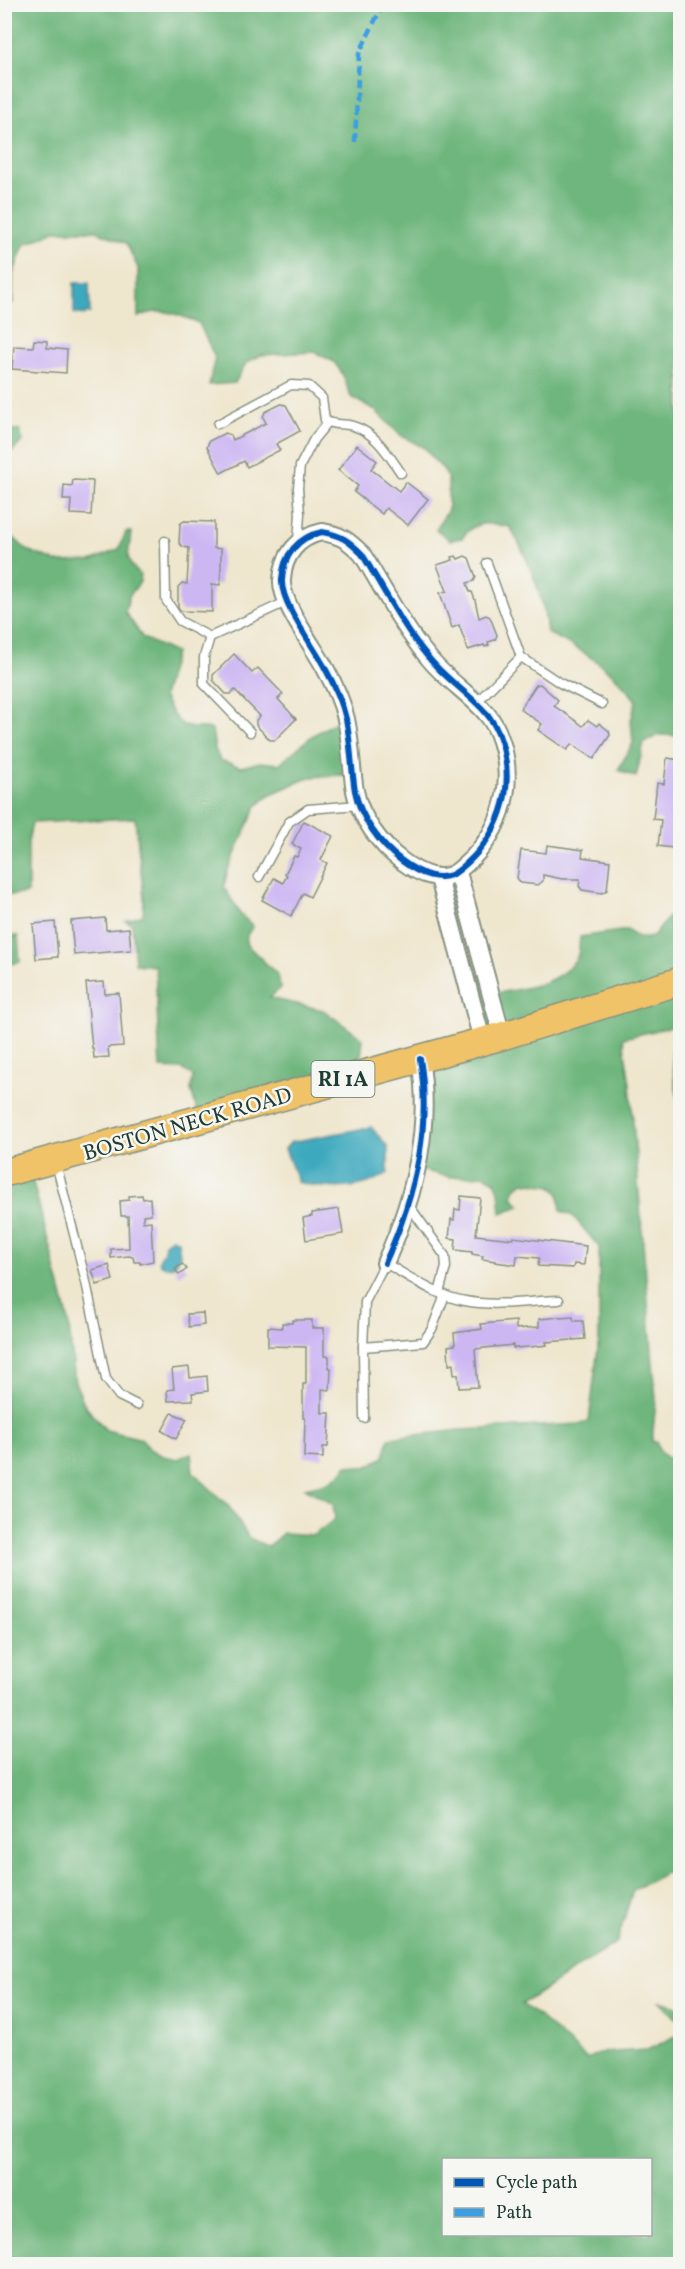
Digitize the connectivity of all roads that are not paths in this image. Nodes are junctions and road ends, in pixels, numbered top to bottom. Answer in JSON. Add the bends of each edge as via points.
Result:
{"nodes":[{"id":1,"x":328,"y":422,"type":"junction"},
{"id":2,"x":218,"y":424,"type":"dead end"},
{"id":3,"x":401,"y":473,"type":"dead end"},
{"id":4,"x":165,"y":541,"type":"dead end"},
{"id":5,"x":298,"y":542,"type":"junction"},
{"id":6,"x":487,"y":563,"type":"dead end"},
{"id":7,"x":286,"y":602,"type":"junction"},
{"id":8,"x":210,"y":637,"type":"junction"},
{"id":9,"x":521,"y":657,"type":"junction"},
{"id":10,"x":475,"y":703,"type":"junction"},
{"id":11,"x":602,"y":704,"type":"dead end"},
{"id":12,"x":250,"y":732,"type":"dead end"},
{"id":13,"x":360,"y":805,"type":"junction"},
{"id":14,"x":458,"y":872,"type":"junction"},
{"id":15,"x":259,"y":877,"type":"dead end"},
{"id":16,"x":439,"y":878,"type":"junction"},
{"id":17,"x":485,"y":971,"type":"junction"},
{"id":18,"x":466,"y":977,"type":"junction"},
{"id":19,"x":681,"y":981,"type":"edge"},
{"id":20,"x":492,"y":1038,"type":"junction"},
{"id":21,"x":420,"y":1059,"type":"junction"},
{"id":22,"x":55,"y":1159,"type":"junction"},
{"id":23,"x":4,"y":1173,"type":"edge"},
{"id":24,"x":408,"y":1204,"type":"junction"},
{"id":25,"x":385,"y":1263,"type":"junction"},
{"id":26,"x":442,"y":1294,"type":"junction"},
{"id":27,"x":559,"y":1300,"type":"dead end"},
{"id":28,"x":363,"y":1347,"type":"junction"},
{"id":29,"x":137,"y":1405,"type":"dead end"},
{"id":30,"x":364,"y":1418,"type":"dead end"}],
"edges":[{"from":1,"to":2,"type":"lane","via":[[322,398],[309,386],[291,385]]},
{"from":1,"to":3,"type":"lane","via":[[352,425],[377,440]]},
{"from":1,"to":5,"type":"lane","via":[[300,466]]},
{"from":4,"to":8,"type":"lane","via":[[166,600],[180,621]]},
{"from":5,"to":7,"type":"street","via":[[284,565],[282,585]]},
{"from":5,"to":10,"type":"street","via":[[322,532],[350,542],[362,554],[426,655]]},
{"from":6,"to":9,"type":"lane"},
{"from":7,"to":8,"type":"lane"},
{"from":7,"to":13,"type":"street","via":[[341,702]]},
{"from":8,"to":12,"type":"lane","via":[[204,657],[204,684]]},
{"from":9,"to":10,"type":"lane"},
{"from":9,"to":11,"type":"lane"},
{"from":10,"to":14,"type":"street","via":[[486,712],[498,732],[507,768],[507,788],[501,815],[485,843]]},
{"from":13,"to":15,"type":"lane","via":[[308,809],[290,822]]},
{"from":13,"to":16,"type":"street","via":[[377,836],[395,855],[420,872]]},
{"from":14,"to":16,"type":"street"},
{"from":14,"to":17,"type":"street"},
{"from":16,"to":18,"type":"street"},
{"from":17,"to":18,"type":"street"},
{"from":17,"to":20,"type":"street"},
{"from":18,"to":20,"type":"street"},
{"from":19,"to":20,"type":"main road","name":"BOSTON NECK ROAD","number":"RI 1A"},
{"from":20,"to":21,"type":"main road","name":"BOSTON NECK ROAD","number":"RI 1A"},
{"from":21,"to":22,"type":"main road","name":"BOSTON NECK ROAD","number":"RI 1A"},
{"from":21,"to":24,"type":"street","via":[[425,1087],[424,1123]]},
{"from":22,"to":23,"type":"main road","name":"BOSTON NECK ROAD","number":"RI 1A"},
{"from":22,"to":29,"type":"lane","via":[[106,1379],[119,1395]]},
{"from":24,"to":25,"type":"street"},
{"from":24,"to":26,"type":"lane","via":[[446,1256]]},
{"from":25,"to":26,"type":"lane"},
{"from":25,"to":28,"type":"lane","via":[[365,1302]]},
{"from":26,"to":27,"type":"lane","via":[[488,1303]]},
{"from":26,"to":28,"type":"lane","via":[[432,1329],[423,1342]]},
{"from":28,"to":30,"type":"lane"}]}
